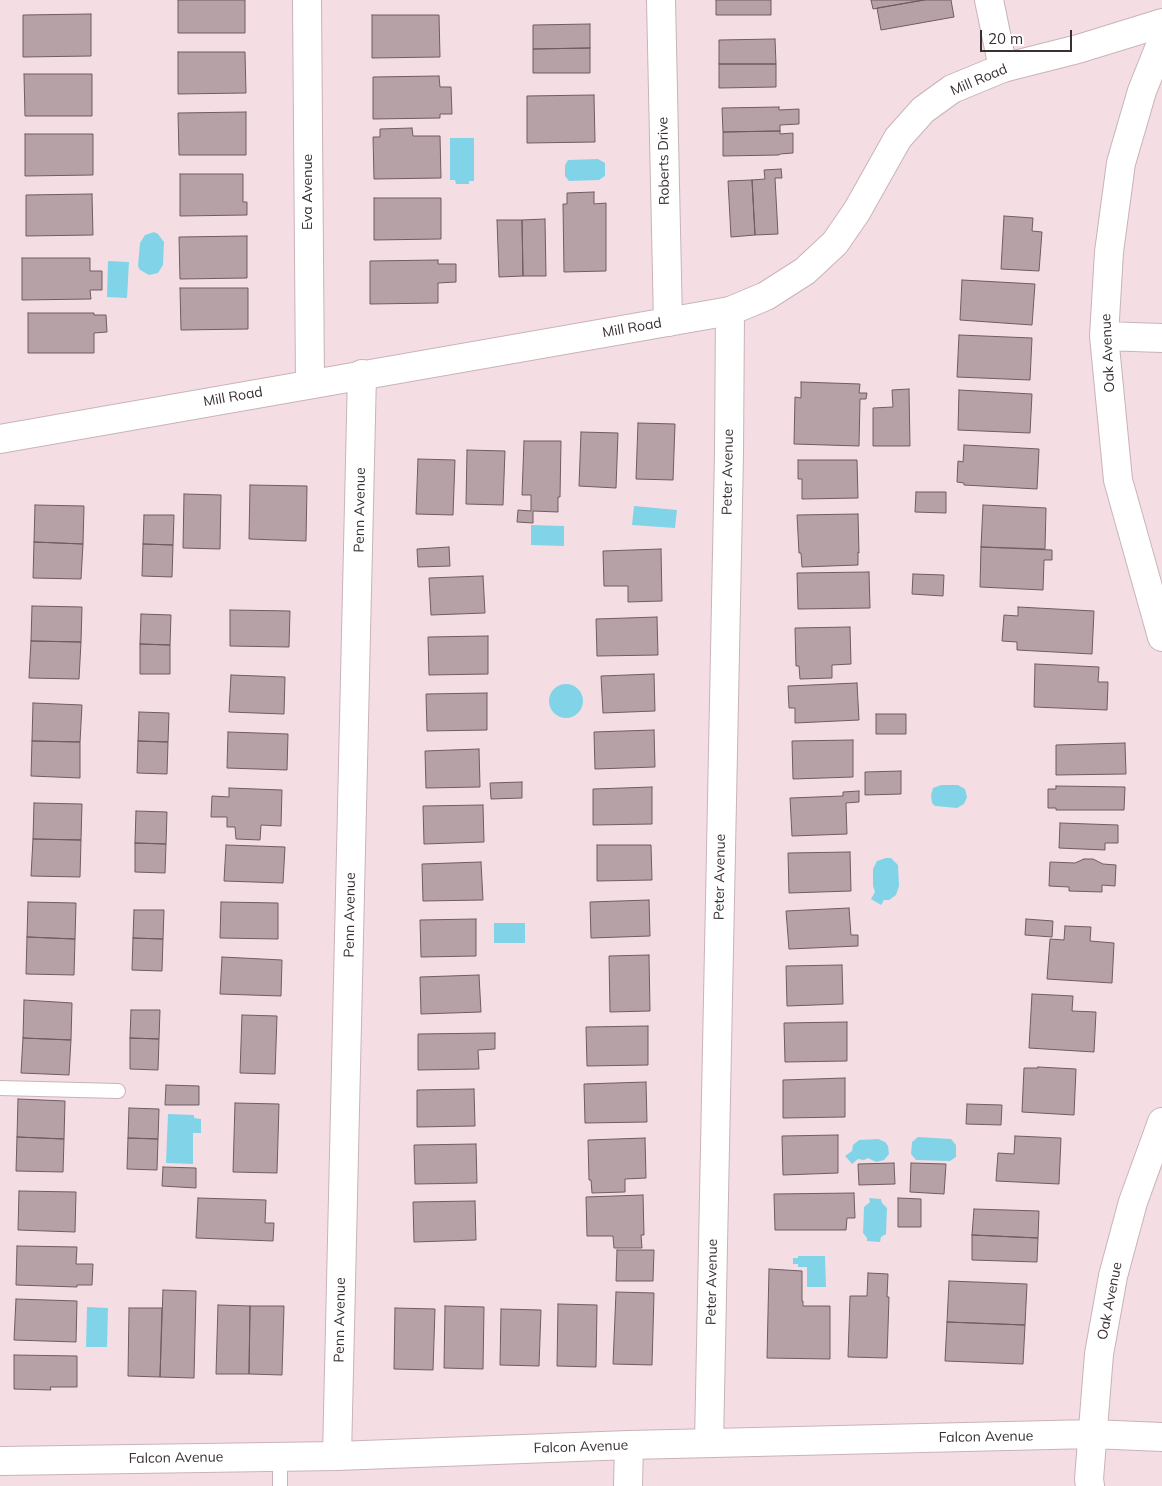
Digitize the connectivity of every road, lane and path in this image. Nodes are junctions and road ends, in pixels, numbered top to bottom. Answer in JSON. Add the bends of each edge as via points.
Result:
{"nodes":[{"id":1,"x":307,"y":0,"type":"edge"},
{"id":2,"x":660,"y":0,"type":"edge"},
{"id":3,"x":989,"y":0,"type":"edge"},
{"id":4,"x":1162,"y":24,"type":"edge"},
{"id":5,"x":1162,"y":41,"type":"edge"},
{"id":6,"x":1003,"y":68,"type":"junction"},
{"id":7,"x":730,"y":311,"type":"junction"},
{"id":8,"x":668,"y":322,"type":"junction"},
{"id":9,"x":1104,"y":336,"type":"junction"},
{"id":10,"x":1162,"y":338,"type":"edge"},
{"id":11,"x":362,"y":374,"type":"junction"},
{"id":12,"x":310,"y":384,"type":"junction"},
{"id":13,"x":0,"y":439,"type":"edge"},
{"id":14,"x":1162,"y":637,"type":"edge"},
{"id":15,"x":0,"y":1088,"type":"edge"},
{"id":16,"x":118,"y":1091,"type":"dead end"},
{"id":17,"x":1162,"y":1122,"type":"edge"},
{"id":18,"x":1092,"y":1434,"type":"junction"},
{"id":19,"x":1162,"y":1437,"type":"edge"},
{"id":20,"x":709,"y":1443,"type":"junction"},
{"id":21,"x":629,"y":1445,"type":"junction"},
{"id":22,"x":280,"y":1456,"type":"junction"},
{"id":23,"x":337,"y":1456,"type":"junction"},
{"id":24,"x":0,"y":1461,"type":"edge"},
{"id":25,"x":280,"y":1486,"type":"edge"},
{"id":26,"x":628,"y":1486,"type":"edge"},
{"id":27,"x":1090,"y":1486,"type":"edge"}],
"edges":[{"from":1,"to":12,"type":"street","name":"Eva Avenue"},
{"from":2,"to":8,"type":"street","name":"Roberts Drive"},
{"from":3,"to":6,"type":"street"},
{"from":4,"to":6,"type":"street","name":"Mill Road"},
{"from":5,"to":9,"type":"street","name":"Oak Avenue","via":[[1142,91],[1121,163],[1109,252]]},
{"from":6,"to":7,"type":"street","name":"Mill Road","via":[[952,89],[923,110],[898,138],[858,211],[835,243],[790,281],[766,296]]},
{"from":7,"to":8,"type":"street","name":"Mill Road"},
{"from":7,"to":20,"type":"street","name":"Peter Avenue"},
{"from":8,"to":11,"type":"street","name":"Mill Road"},
{"from":9,"to":10,"type":"street"},
{"from":9,"to":14,"type":"street","name":"Oak Avenue","via":[[1118,480]]},
{"from":11,"to":12,"type":"street","name":"Mill Road"},
{"from":11,"to":23,"type":"street","name":"Penn Avenue"},
{"from":12,"to":13,"type":"street","name":"Mill Road"},
{"from":15,"to":16,"type":"lane"},
{"from":17,"to":18,"type":"street","name":"Oak Avenue","via":[[1133,1202],[1113,1276],[1099,1354]]},
{"from":18,"to":19,"type":"street","name":"Falcon Avenue"},
{"from":18,"to":20,"type":"street","name":"Falcon Avenue"},
{"from":18,"to":27,"type":"street","name":"Oak Avenue"},
{"from":20,"to":21,"type":"street","name":"Falcon Avenue"},
{"from":21,"to":23,"type":"street","name":"Falcon Avenue"},
{"from":21,"to":26,"type":"street"},
{"from":22,"to":23,"type":"street","name":"Falcon Avenue"},
{"from":22,"to":24,"type":"street","name":"Falcon Avenue"},
{"from":22,"to":25,"type":"lane"}]}
